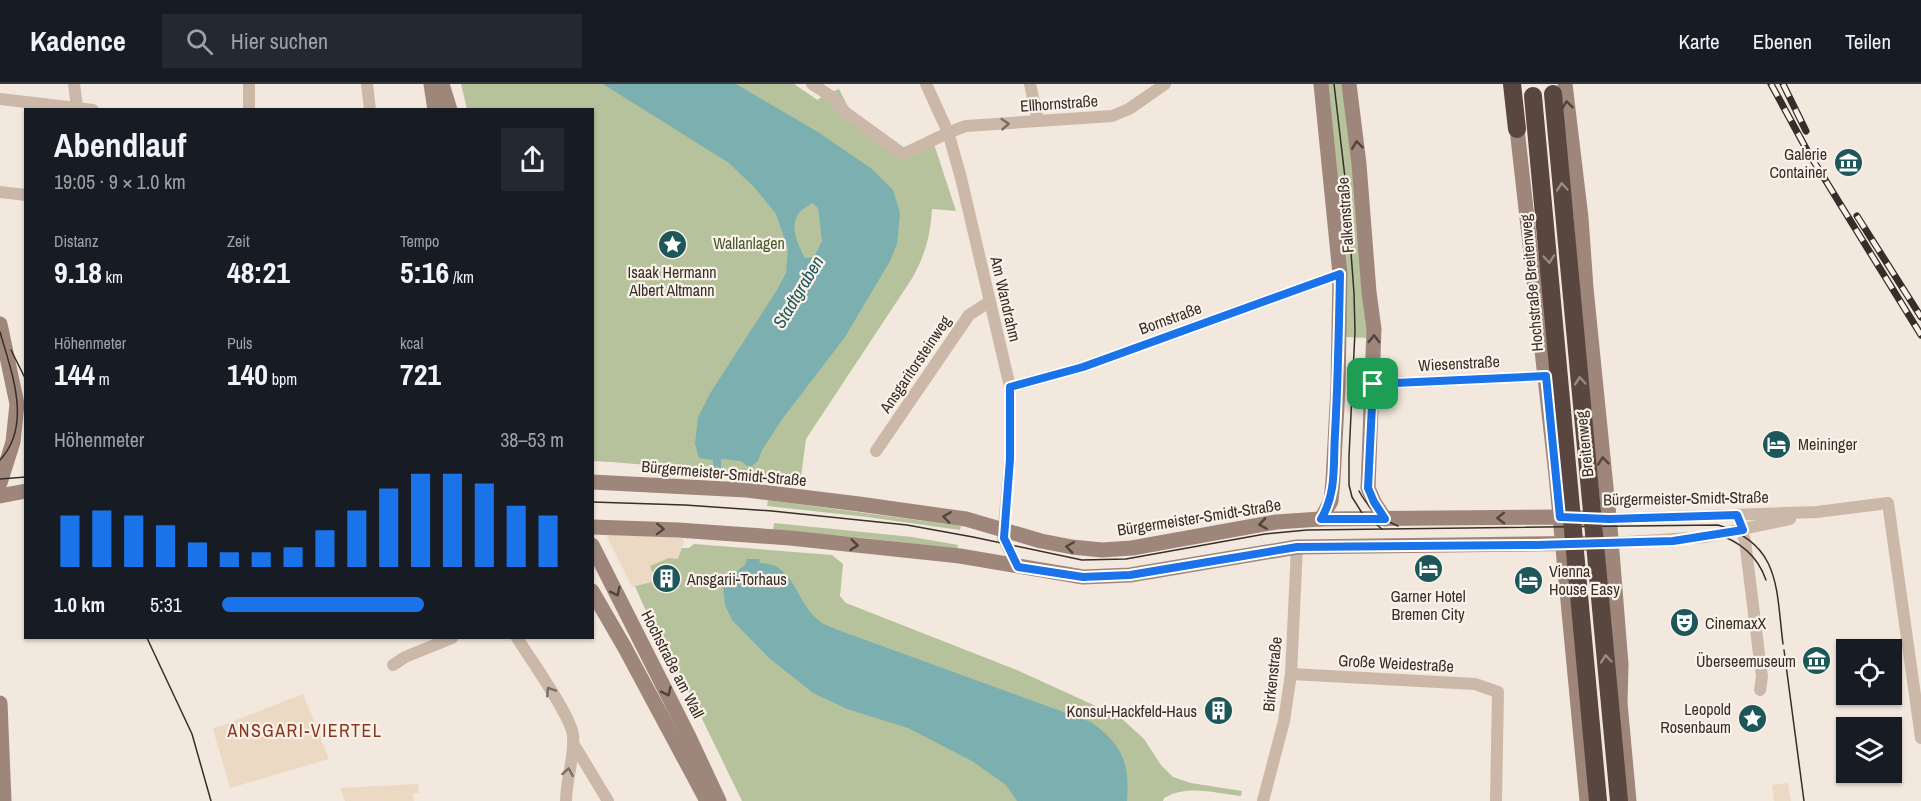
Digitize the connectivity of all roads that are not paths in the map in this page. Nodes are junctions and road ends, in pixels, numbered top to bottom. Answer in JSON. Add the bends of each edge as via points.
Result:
{"nodes":[{"id":1,"x":74,"y":84,"type":"edge"},
{"id":2,"x":249,"y":84,"type":"edge"},
{"id":3,"x":368,"y":84,"type":"edge"},
{"id":4,"x":431,"y":84,"type":"edge"},
{"id":5,"x":442,"y":84,"type":"edge"},
{"id":6,"x":812,"y":84,"type":"edge"},
{"id":7,"x":828,"y":84,"type":"edge"},
{"id":8,"x":926,"y":84,"type":"edge"},
{"id":9,"x":1030,"y":84,"type":"edge"},
{"id":10,"x":1165,"y":84,"type":"edge"},
{"id":11,"x":1321,"y":84,"type":"edge"},
{"id":12,"x":1349,"y":84,"type":"edge"},
{"id":13,"x":1512,"y":84,"type":"edge"},
{"id":14,"x":1557,"y":87,"type":"edge"},
{"id":15,"x":1532,"y":90,"type":"edge"},
{"id":16,"x":832,"y":97,"type":"junction"},
{"id":17,"x":0,"y":99,"type":"edge"},
{"id":18,"x":77,"y":107,"type":"junction"},
{"id":19,"x":82,"y":108,"type":"edge"},
{"id":20,"x":249,"y":108,"type":"edge"},
{"id":21,"x":370,"y":108,"type":"edge"},
{"id":22,"x":435,"y":108,"type":"edge"},
{"id":23,"x":449,"y":108,"type":"edge"},
{"id":24,"x":1038,"y":121,"type":"junction"},
{"id":25,"x":1517,"y":129,"type":"joint"},
{"id":26,"x":948,"y":132,"type":"junction"},
{"id":27,"x":0,"y":192,"type":"edge"},
{"id":28,"x":24,"y":195,"type":"edge"},
{"id":29,"x":1340,"y":274,"type":"junction"},
{"id":30,"x":989,"y":302,"type":"junction"},
{"id":31,"x":0,"y":324,"type":"edge"},
{"id":32,"x":1546,"y":376,"type":"junction"},
{"id":33,"x":1373,"y":384,"type":"junction"},
{"id":34,"x":1010,"y":387,"type":"junction"},
{"id":35,"x":876,"y":451,"type":"dead end"},
{"id":36,"x":12,"y":453,"type":"edge"},
{"id":37,"x":594,"y":482,"type":"edge"},
{"id":38,"x":0,"y":483,"type":"edge"},
{"id":39,"x":24,"y":490,"type":"edge"},
{"id":40,"x":0,"y":496,"type":"edge"},
{"id":41,"x":1817,"y":512,"type":"junction"},
{"id":42,"x":1737,"y":515,"type":"junction"},
{"id":43,"x":1560,"y":517,"type":"junction"},
{"id":44,"x":1321,"y":519,"type":"junction"},
{"id":45,"x":1385,"y":519,"type":"junction"},
{"id":46,"x":1609,"y":519,"type":"junction"},
{"id":47,"x":594,"y":527,"type":"edge"},
{"id":48,"x":1004,"y":529,"type":"junction"},
{"id":49,"x":1743,"y":530,"type":"junction"},
{"id":50,"x":1612,"y":543,"type":"junction"},
{"id":51,"x":1563,"y":544,"type":"junction"},
{"id":52,"x":1297,"y":547,"type":"junction"},
{"id":53,"x":594,"y":549,"type":"edge"},
{"id":54,"x":1018,"y":567,"type":"junction"},
{"id":55,"x":594,"y":594,"type":"edge"},
{"id":56,"x":450,"y":639,"type":"edge"},
{"id":57,"x":518,"y":639,"type":"edge"},
{"id":58,"x":393,"y":665,"type":"dead end"},
{"id":59,"x":1291,"y":674,"type":"junction"},
{"id":60,"x":1760,"y":690,"type":"dead end"},
{"id":61,"x":0,"y":703,"type":"edge"},
{"id":62,"x":1620,"y":703,"type":"junction"},
{"id":63,"x":1578,"y":710,"type":"junction"},
{"id":64,"x":1921,"y":738,"type":"edge"},
{"id":65,"x":573,"y":743,"type":"junction"},
{"id":66,"x":4,"y":801,"type":"edge"},
{"id":67,"x":566,"y":801,"type":"edge"},
{"id":68,"x":608,"y":801,"type":"edge"},
{"id":69,"x":707,"y":801,"type":"edge"},
{"id":70,"x":719,"y":801,"type":"edge"},
{"id":71,"x":1263,"y":801,"type":"edge"},
{"id":72,"x":1496,"y":801,"type":"edge"},
{"id":73,"x":1587,"y":801,"type":"edge"},
{"id":74,"x":1598,"y":801,"type":"edge"},
{"id":75,"x":1619,"y":801,"type":"edge"},
{"id":76,"x":1629,"y":801,"type":"edge"}],
"edges":[{"from":1,"to":18,"type":"street"},
{"from":2,"to":20,"type":"street"},
{"from":3,"to":21,"type":"street"},
{"from":4,"to":22,"type":"main road"},
{"from":5,"to":23,"type":"main road"},
{"from":6,"to":16,"type":"street"},
{"from":7,"to":16,"type":"street"},
{"from":8,"to":26,"type":"street","name":"Am Wandrahm"},
{"from":9,"to":24,"type":"street"},
{"from":10,"to":24,"type":"street","name":"Ellhornstraße","via":[[1112,116]]},
{"from":11,"to":29,"type":"main road","name":"Falkenstraße"},
{"from":33,"to":12,"type":"main road","name":"Falkenstraße","one_way":true,"via":[[1374,330]]},
{"from":13,"to":25,"type":"highway"},
{"from":46,"to":14,"type":"main road","name":"Breitenweg","one_way":true,"via":[[1581,218]]},
{"from":75,"to":14,"type":"highway","one_way":true,"bridge":true},
{"from":15,"to":74,"type":"highway","name":"Hochstraße Breitenweg","one_way":true,"bridge":true},
{"from":16,"to":26,"type":"street","name":"Ellhornstraße","via":[[845,112],[903,154]]},
{"from":17,"to":18,"type":"street"},
{"from":18,"to":19,"type":"street"},
{"from":26,"to":24,"type":"street","name":"Ellhornstraße","one_way":true,"via":[[966,126]]},
{"from":25,"to":32,"type":"main road","name":"Breitenweg"},
{"from":26,"to":30,"type":"street","name":"Am Wandrahm"},
{"from":27,"to":28,"type":"street"},
{"from":29,"to":34,"type":"street","name":"Bornstraße","via":[[1083,367]]},
{"from":29,"to":44,"type":"main road","name":"Falkenstraße","via":[[1333,480],[1331,501]]},
{"from":30,"to":34,"type":"street","name":"Am Wandrahm"},
{"from":30,"to":35,"type":"street","name":"Ansgaritorsteinweg","via":[[969,315]]},
{"from":31,"to":36,"type":"main road","via":[[17,404]]},
{"from":32,"to":33,"type":"street","name":"Wiesenstraße"},
{"from":32,"to":43,"type":"main road","name":"Breitenweg"},
{"from":33,"to":45,"type":"main road","name":"Falkenstraße","via":[[1368,488]]},
{"from":34,"to":48,"type":"street","name":"Am Wandrahm","via":[[1010,459]]},
{"from":36,"to":38,"type":"main road"},
{"from":48,"to":37,"type":"main road","name":"Bürgermeister-Smidt-Straße","one_way":true,"via":[[966,519],[746,490]]},
{"from":39,"to":40,"type":"main road"},
{"from":41,"to":42,"type":"street","name":"Bürgermeister-Smidt-Straße"},
{"from":41,"to":49,"type":"street","name":"Bürgermeister-Smidt-Straße"},
{"from":41,"to":64,"type":"street","name":"Bürgermeister-Smidt-Straße","via":[[1888,503]]},
{"from":42,"to":46,"type":"street","name":"Bürgermeister-Smidt-Straße"},
{"from":42,"to":49,"type":"street"},
{"from":43,"to":45,"type":"main road","name":"Bürgermeister-Smidt-Straße","one_way":true},
{"from":43,"to":46,"type":"main road","name":"Bürgermeister-Smidt-Straße"},
{"from":43,"to":51,"type":"main road","name":"Breitenweg"},
{"from":44,"to":45,"type":"main road","name":"Bürgermeister-Smidt-Straße"},
{"from":44,"to":48,"type":"main road","name":"Bürgermeister-Smidt-Straße","one_way":true,"via":[[1276,522],[1102,550],[1051,543]]},
{"from":46,"to":50,"type":"main road","name":"Breitenweg"},
{"from":47,"to":54,"type":"main road","name":"Bürgermeister-Smidt-Straße","one_way":true,"via":[[790,538],[960,556]]},
{"from":48,"to":54,"type":"street","via":[[1007,547]]},
{"from":49,"to":50,"type":"street","name":"Bürgermeister-Smidt-Straße","via":[[1673,541]]},
{"from":49,"to":60,"type":"street","via":[[1760,657]]},
{"from":50,"to":51,"type":"main road","name":"Bürgermeister-Smidt-Straße"},
{"from":50,"to":62,"type":"main road","name":"Breitenweg"},
{"from":51,"to":52,"type":"main road","name":"Bürgermeister-Smidt-Straße"},
{"from":51,"to":63,"type":"main road","name":"Breitenweg"},
{"from":52,"to":54,"type":"main road","name":"Bürgermeister-Smidt-Straße","via":[[1130,575],[1083,577]]},
{"from":52,"to":59,"type":"street","name":"Birkenstraße"},
{"from":53,"to":70,"type":"main road","name":"Hochstraße am Wall","one_way":true},
{"from":55,"to":69,"type":"main road"},
{"from":56,"to":58,"type":"street"},
{"from":65,"to":57,"type":"street","one_way":true,"via":[[568,719]]},
{"from":59,"to":71,"type":"street","name":"Birkenstraße","via":[[1284,721]]},
{"from":59,"to":72,"type":"street","name":"Große Weidestraße","via":[[1476,684],[1498,692]]},
{"from":61,"to":66,"type":"main road"},
{"from":62,"to":63,"type":"main road","via":[[1609,719],[1598,720]]},
{"from":62,"to":76,"type":"main road","name":"Breitenweg"},
{"from":63,"to":73,"type":"main road","name":"Breitenweg"},
{"from":67,"to":65,"type":"street","one_way":true},
{"from":65,"to":68,"type":"street"}]}
